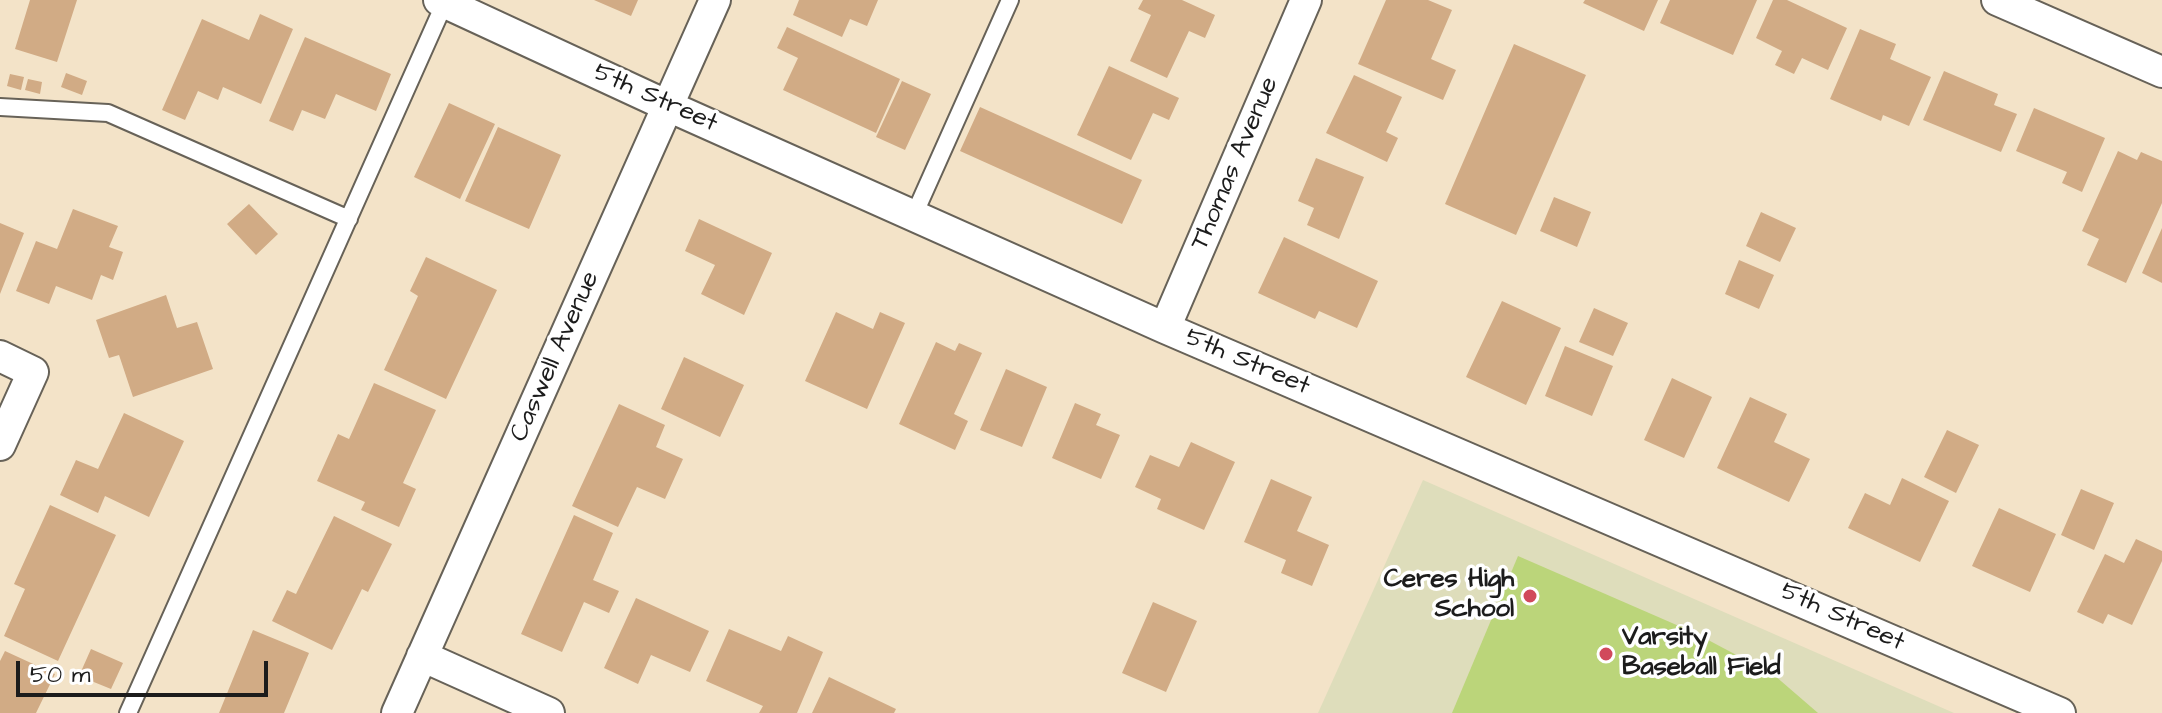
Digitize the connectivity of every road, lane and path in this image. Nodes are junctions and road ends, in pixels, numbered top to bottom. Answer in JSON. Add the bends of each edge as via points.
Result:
{"nodes":[{"id":1,"x":715,"y":0,"type":"edge"},
{"id":2,"x":1010,"y":0,"type":"edge"},
{"id":3,"x":1306,"y":0,"type":"edge"},
{"id":4,"x":1997,"y":0,"type":"edge"},
{"id":5,"x":443,"y":1,"type":"edge"},
{"id":6,"x":2162,"y":72,"type":"edge"},
{"id":7,"x":668,"y":106,"type":"junction"},
{"id":8,"x":0,"y":107,"type":"edge"},
{"id":9,"x":914,"y":215,"type":"junction"},
{"id":10,"x":349,"y":219,"type":"junction"},
{"id":11,"x":1165,"y":328,"type":"junction"},
{"id":12,"x":0,"y":356,"type":"edge"},
{"id":13,"x":0,"y":445,"type":"edge"},
{"id":14,"x":422,"y":656,"type":"junction"},
{"id":15,"x":128,"y":713,"type":"edge"},
{"id":16,"x":397,"y":713,"type":"edge"},
{"id":17,"x":549,"y":713,"type":"edge"},
{"id":18,"x":2060,"y":713,"type":"edge"}],
"edges":[{"from":1,"to":7,"type":"street","name":"Caswell Avenue"},
{"from":2,"to":9,"type":"lane"},
{"from":3,"to":11,"type":"street","name":"Thomas Avenue"},
{"from":4,"to":6,"type":"street"},
{"from":5,"to":7,"type":"street","name":"5th Street"},
{"from":5,"to":10,"type":"lane"},
{"from":7,"to":9,"type":"street","name":"5th Street"},
{"from":7,"to":14,"type":"street","name":"Caswell Avenue"},
{"from":8,"to":10,"type":"lane","via":[[108,113]]},
{"from":9,"to":11,"type":"street","name":"5th Street"},
{"from":10,"to":15,"type":"lane"},
{"from":11,"to":18,"type":"street","name":"5th Street"},
{"from":12,"to":13,"type":"street","via":[[33,372]]},
{"from":14,"to":16,"type":"street","name":"Caswell Avenue"},
{"from":14,"to":17,"type":"street"}]}
